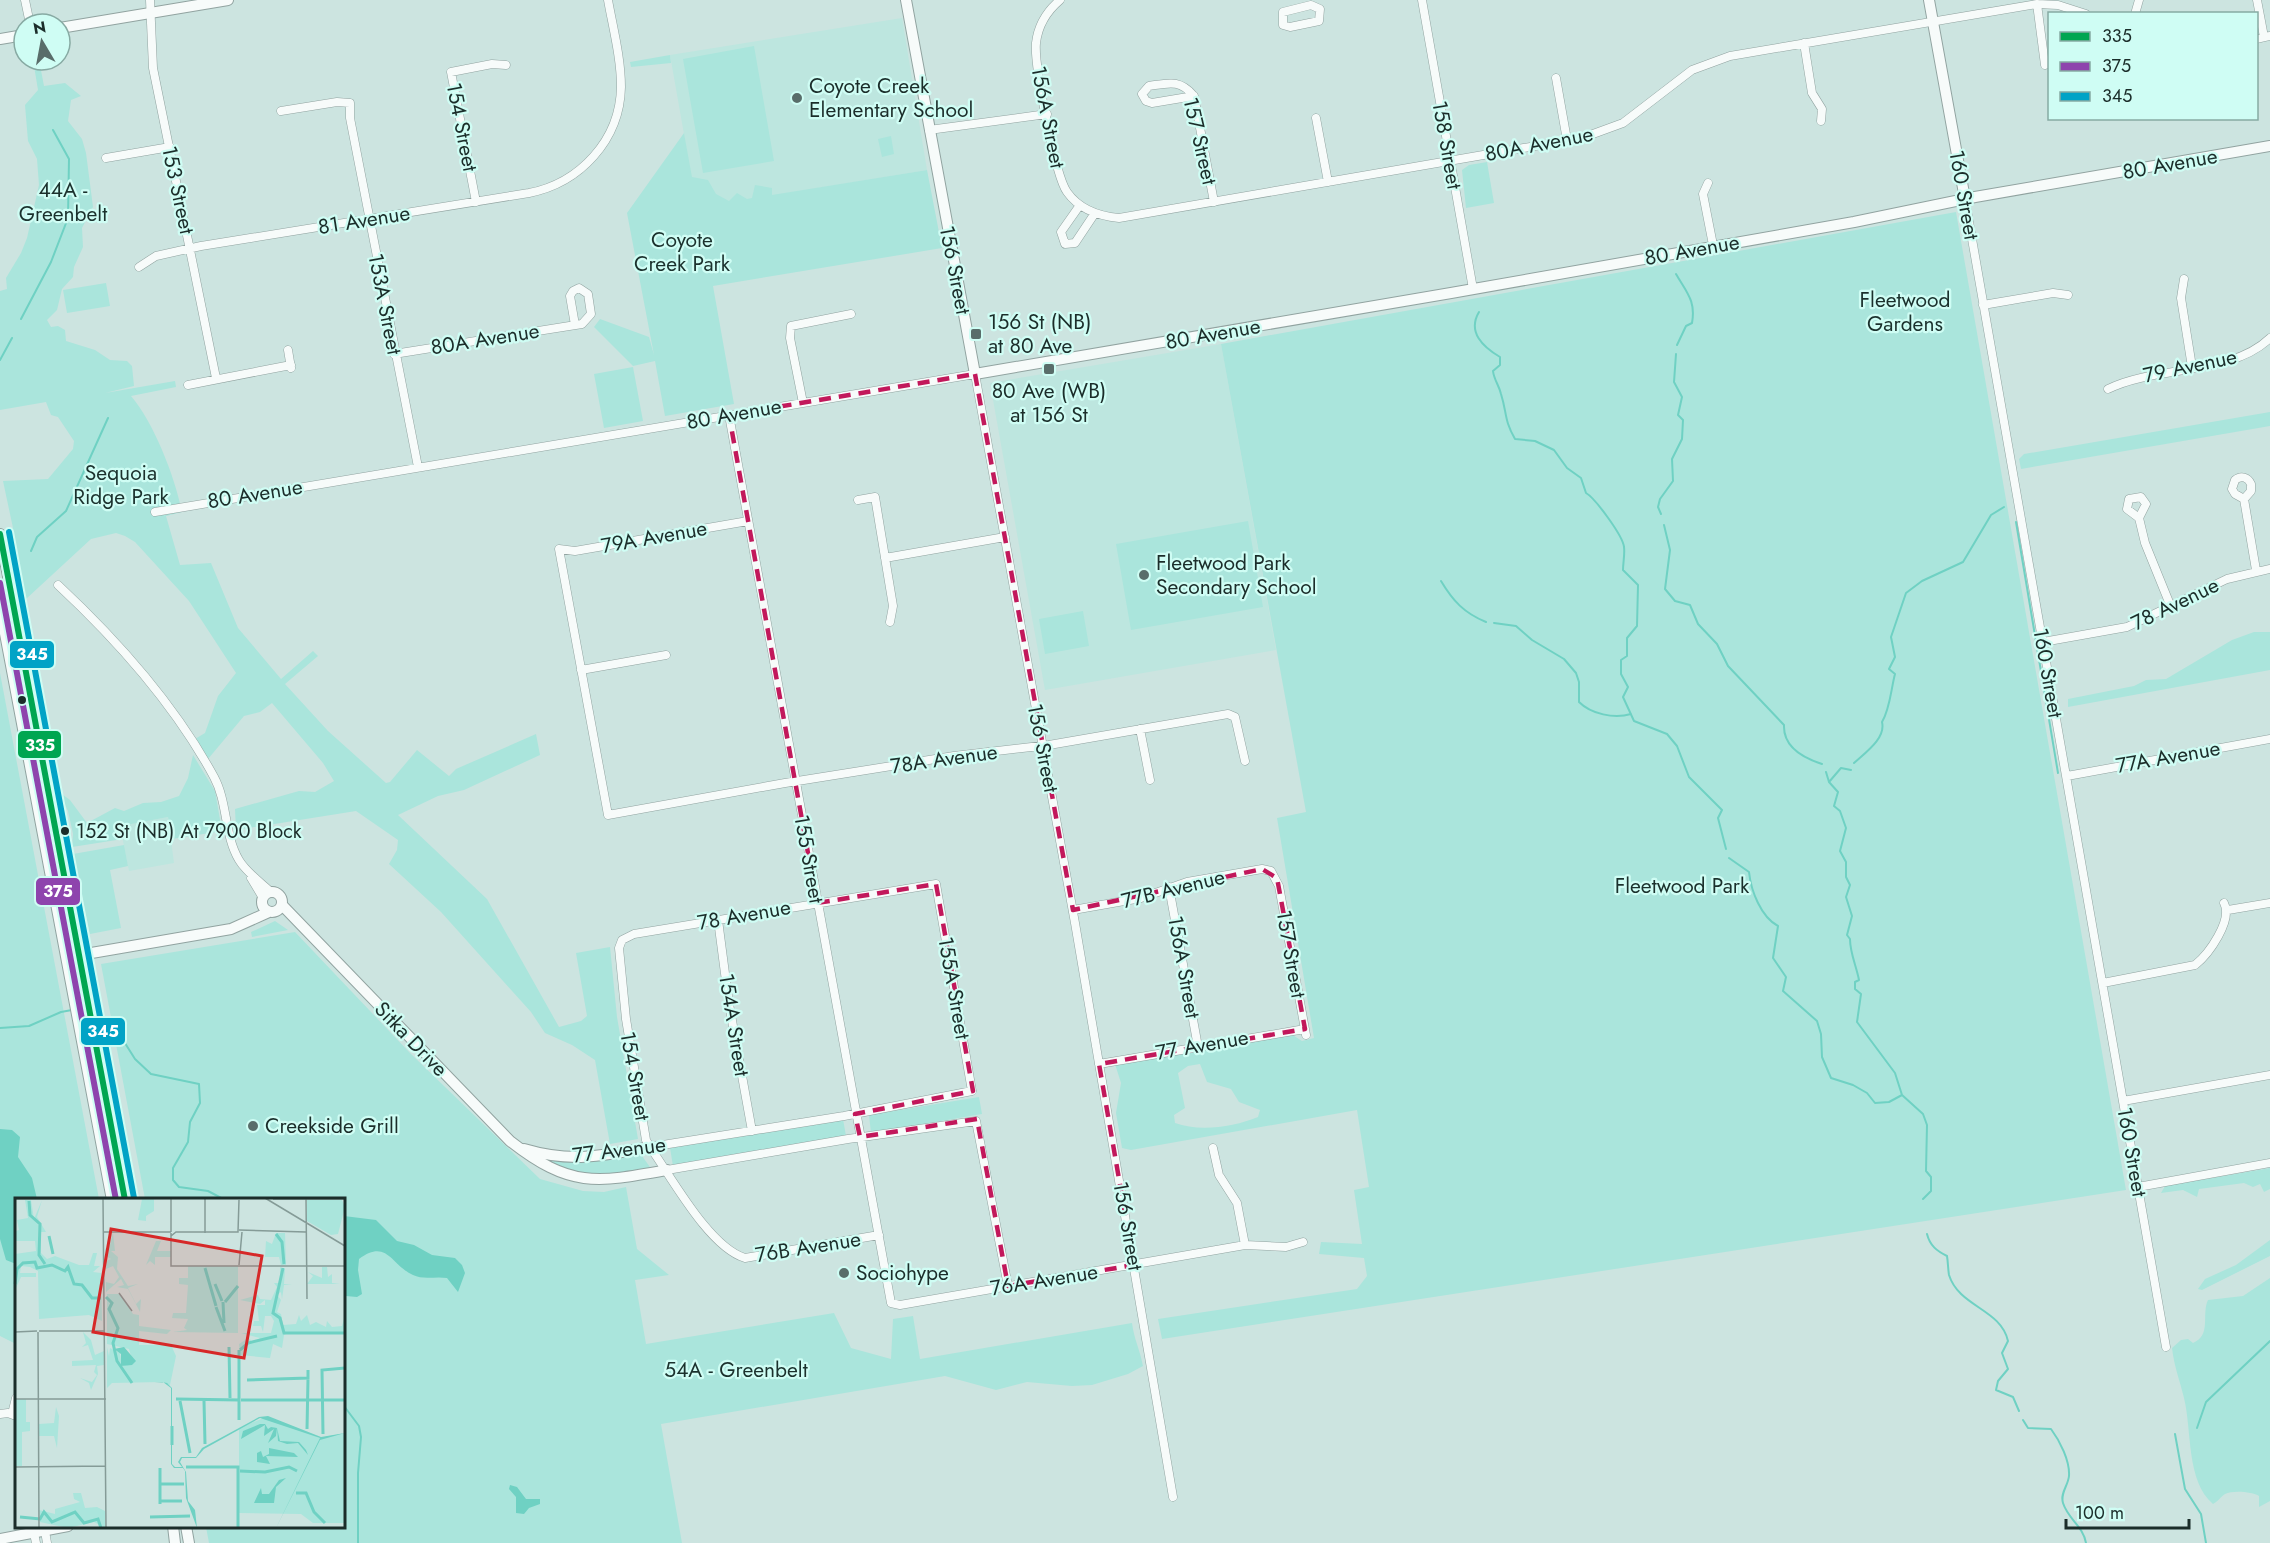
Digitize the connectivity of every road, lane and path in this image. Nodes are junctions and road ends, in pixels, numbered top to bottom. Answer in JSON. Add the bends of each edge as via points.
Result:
{"nodes":[{"id":1,"x":150,"y":0,"type":"edge"},
{"id":2,"x":228,"y":0,"type":"edge"},
{"id":3,"x":608,"y":0,"type":"edge"},
{"id":4,"x":906,"y":0,"type":"edge"},
{"id":5,"x":1060,"y":0,"type":"edge"},
{"id":6,"x":1422,"y":0,"type":"edge"},
{"id":7,"x":1929,"y":0,"type":"edge"},
{"id":8,"x":2257,"y":0,"type":"edge"},
{"id":9,"x":1310,"y":2,"type":"edge"},
{"id":10,"x":1051,"y":3,"type":"edge"},
{"id":11,"x":2037,"y":4,"type":"junction"},
{"id":12,"x":2080,"y":12,"type":"edge"},
{"id":13,"x":151,"y":13,"type":"junction"},
{"id":14,"x":1933,"y":21,"type":"junction"},
{"id":15,"x":72,"y":26,"type":"edge"},
{"id":16,"x":2263,"y":37,"type":"edge"},
{"id":17,"x":1804,"y":43,"type":"junction"},
{"id":18,"x":506,"y":65,"type":"dead end"},
{"id":19,"x":2045,"y":65,"type":"dead end"},
{"id":20,"x":1556,"y":78,"type":"dead end"},
{"id":21,"x":1194,"y":96,"type":"junction"},
{"id":22,"x":282,"y":111,"type":"dead end"},
{"id":23,"x":1047,"y":114,"type":"junction"},
{"id":24,"x":1316,"y":118,"type":"dead end"},
{"id":25,"x":1821,"y":121,"type":"dead end"},
{"id":26,"x":929,"y":130,"type":"junction"},
{"id":27,"x":1567,"y":140,"type":"junction"},
{"id":28,"x":170,"y":147,"type":"junction"},
{"id":29,"x":2270,"y":147,"type":"edge"},
{"id":30,"x":106,"y":158,"type":"dead end"},
{"id":31,"x":1450,"y":161,"type":"junction"},
{"id":32,"x":1328,"y":182,"type":"junction"},
{"id":33,"x":1708,"y":183,"type":"dead end"},
{"id":34,"x":1965,"y":199,"type":"junction"},
{"id":35,"x":476,"y":202,"type":"junction"},
{"id":36,"x":1214,"y":202,"type":"junction"},
{"id":37,"x":1080,"y":205,"type":"junction"},
{"id":38,"x":1095,"y":213,"type":"junction"},
{"id":39,"x":369,"y":219,"type":"junction"},
{"id":40,"x":1713,"y":245,"type":"junction"},
{"id":41,"x":192,"y":249,"type":"junction"},
{"id":42,"x":140,"y":267,"type":"dead end"},
{"id":43,"x":2184,"y":279,"type":"dead end"},
{"id":44,"x":1473,"y":289,"type":"junction"},
{"id":45,"x":2068,"y":295,"type":"dead end"},
{"id":46,"x":1983,"y":305,"type":"junction"},
{"id":47,"x":851,"y":314,"type":"dead end"},
{"id":48,"x":575,"y":325,"type":"junction"},
{"id":49,"x":2270,"y":338,"type":"edge"},
{"id":50,"x":288,"y":350,"type":"dead end"},
{"id":51,"x":394,"y":354,"type":"junction"},
{"id":52,"x":2192,"y":367,"type":"junction"},
{"id":53,"x":975,"y":374,"type":"junction"},
{"id":54,"x":216,"y":378,"type":"junction"},
{"id":55,"x":188,"y":385,"type":"dead end"},
{"id":56,"x":2108,"y":389,"type":"dead end"},
{"id":57,"x":803,"y":403,"type":"junction"},
{"id":58,"x":729,"y":415,"type":"junction"},
{"id":59,"x":418,"y":467,"type":"junction"},
{"id":60,"x":2244,"y":499,"type":"dead end"},
{"id":61,"x":858,"y":500,"type":"dead end"},
{"id":62,"x":155,"y":512,"type":"dead end"},
{"id":63,"x":2139,"y":518,"type":"dead end"},
{"id":64,"x":748,"y":522,"type":"junction"},
{"id":65,"x":0,"y":534,"type":"edge"},
{"id":66,"x":1005,"y":537,"type":"junction"},
{"id":67,"x":885,"y":558,"type":"junction"},
{"id":68,"x":2270,"y":569,"type":"edge"},
{"id":69,"x":2256,"y":570,"type":"junction"},
{"id":70,"x":58,"y":585,"type":"dead end"},
{"id":71,"x":0,"y":607,"type":"edge"},
{"id":72,"x":2171,"y":607,"type":"junction"},
{"id":73,"x":890,"y":622,"type":"dead end"},
{"id":74,"x":2043,"y":642,"type":"junction"},
{"id":75,"x":666,"y":656,"type":"dead end"},
{"id":76,"x":581,"y":670,"type":"junction"},
{"id":77,"x":1140,"y":729,"type":"junction"},
{"id":78,"x":2270,"y":739,"type":"edge"},
{"id":79,"x":1042,"y":746,"type":"junction"},
{"id":80,"x":1245,"y":762,"type":"dead end"},
{"id":81,"x":2067,"y":776,"type":"junction"},
{"id":82,"x":1150,"y":780,"type":"dead end"},
{"id":83,"x":795,"y":781,"type":"junction"},
{"id":84,"x":1274,"y":873,"type":"joint"},
{"id":85,"x":936,"y":884,"type":"joint"},
{"id":86,"x":1170,"y":887,"type":"junction"},
{"id":87,"x":817,"y":903,"type":"junction"},
{"id":88,"x":2270,"y":903,"type":"edge"},
{"id":89,"x":270,"y":904,"type":"junction"},
{"id":90,"x":1072,"y":910,"type":"junction"},
{"id":91,"x":718,"y":920,"type":"junction"},
{"id":92,"x":625,"y":938,"type":"joint"},
{"id":93,"x":80,"y":955,"type":"junction"},
{"id":94,"x":66,"y":957,"type":"junction"},
{"id":95,"x":2103,"y":983,"type":"junction"},
{"id":96,"x":1305,"y":1032,"type":"joint"},
{"id":97,"x":1198,"y":1047,"type":"junction"},
{"id":98,"x":1099,"y":1064,"type":"junction"},
{"id":99,"x":2270,"y":1075,"type":"edge"},
{"id":100,"x":972,"y":1091,"type":"joint"},
{"id":101,"x":2123,"y":1101,"type":"junction"},
{"id":102,"x":855,"y":1114,"type":"junction"},
{"id":103,"x":752,"y":1131,"type":"junction"},
{"id":104,"x":860,"y":1137,"type":"junction"},
{"id":105,"x":518,"y":1147,"type":"junction"},
{"id":106,"x":651,"y":1147,"type":"junction"},
{"id":107,"x":1213,"y":1148,"type":"dead end"},
{"id":108,"x":2270,"y":1163,"type":"edge"},
{"id":109,"x":667,"y":1170,"type":"junction"},
{"id":110,"x":2138,"y":1187,"type":"junction"},
{"id":111,"x":111,"y":1198,"type":"edge"},
{"id":112,"x":125,"y":1198,"type":"edge"},
{"id":113,"x":879,"y":1235,"type":"junction"},
{"id":114,"x":1304,"y":1242,"type":"dead end"},
{"id":115,"x":1245,"y":1245,"type":"junction"},
{"id":116,"x":738,"y":1256,"type":"joint"},
{"id":117,"x":1134,"y":1265,"type":"junction"},
{"id":118,"x":1008,"y":1287,"type":"junction"},
{"id":119,"x":891,"y":1303,"type":"joint"},
{"id":120,"x":2166,"y":1347,"type":"dead end"},
{"id":121,"x":0,"y":1414,"type":"edge"},
{"id":122,"x":14,"y":1415,"type":"edge"},
{"id":123,"x":1173,"y":1497,"type":"dead end"},
{"id":124,"x":64,"y":1528,"type":"edge"},
{"id":125,"x":173,"y":1528,"type":"edge"},
{"id":126,"x":186,"y":1528,"type":"edge"},
{"id":127,"x":39,"y":1533,"type":"edge"},
{"id":128,"x":0,"y":1539,"type":"edge"},
{"id":129,"x":47,"y":1543,"type":"edge"},
{"id":130,"x":176,"y":1543,"type":"edge"},
{"id":131,"x":189,"y":1543,"type":"edge"}],
"edges":[{"from":1,"to":13,"type":"street","name":"153 Street"},
{"from":2,"to":13,"type":"street"},
{"from":3,"to":35,"type":"street","name":"81 Avenue","via":[[620,73],[620,95],[608,136],[585,166],[569,178],[542,190]]},
{"from":4,"to":26,"type":"street","name":"156 Street"},
{"from":5,"to":10,"type":"street"},
{"from":6,"to":31,"type":"street","name":"158 Street"},
{"from":7,"to":14,"type":"street","name":"160 Street"},
{"from":8,"to":16,"type":"street"},
{"from":9,"to":9,"type":"street","via":[[1320,9],[1319,21],[1283,25],[1283,12]]},
{"from":10,"to":23,"type":"street","name":"156A Street","via":[[1036,44]]},
{"from":11,"to":12,"type":"street","name":"80A Avenue"},
{"from":11,"to":14,"type":"street","name":"80A Avenue"},
{"from":11,"to":19,"type":"street"},
{"from":13,"to":15,"type":"street"},
{"from":13,"to":28,"type":"street","name":"153 Street","via":[[153,68]]},
{"from":14,"to":17,"type":"street","name":"80A Avenue"},
{"from":14,"to":34,"type":"street","name":"160 Street"},
{"from":17,"to":25,"type":"street","via":[[1812,93],[1822,110]]},
{"from":17,"to":27,"type":"street","name":"80A Avenue","via":[[1701,65],[1623,123]]},
{"from":18,"to":35,"type":"street","name":"154 Street","via":[[451,72]]},
{"from":20,"to":27,"type":"street"},
{"from":21,"to":21,"type":"street","name":"157 Street","via":[[1182,83],[1143,90],[1143,98],[1152,103]]},
{"from":21,"to":36,"type":"street","name":"157 Street"},
{"from":22,"to":39,"type":"street","name":"153A Street","via":[[350,103]]},
{"from":23,"to":26,"type":"street"},
{"from":23,"to":37,"type":"street","name":"156A Street","via":[[1061,181]]},
{"from":24,"to":32,"type":"street"},
{"from":26,"to":53,"type":"street","name":"156 Street"},
{"from":27,"to":31,"type":"street","name":"80A Avenue"},
{"from":28,"to":30,"type":"street"},
{"from":28,"to":41,"type":"street","name":"153 Street"},
{"from":29,"to":34,"type":"street","name":"80 Avenue"},
{"from":31,"to":32,"type":"street","name":"80A Avenue"},
{"from":31,"to":44,"type":"street","name":"158 Street"},
{"from":32,"to":36,"type":"street","name":"80A Avenue"},
{"from":33,"to":40,"type":"street","via":[[1704,194]]},
{"from":34,"to":40,"type":"street","name":"80 Avenue"},
{"from":34,"to":46,"type":"street","name":"160 Street"},
{"from":35,"to":39,"type":"street","name":"81 Avenue"},
{"from":36,"to":38,"type":"street","name":"80A Avenue","via":[[1126,217]]},
{"from":37,"to":38,"type":"street","name":"80A Avenue"},
{"from":37,"to":38,"type":"street","via":[[1061,232],[1065,244],[1075,243]]},
{"from":39,"to":41,"type":"street","name":"81 Avenue"},
{"from":39,"to":51,"type":"street","name":"153A Street"},
{"from":40,"to":44,"type":"street","name":"80 Avenue"},
{"from":41,"to":42,"type":"street","name":"81 Avenue","via":[[156,256]]},
{"from":41,"to":54,"type":"street","name":"153 Street"},
{"from":43,"to":52,"type":"street","via":[[2181,298]]},
{"from":44,"to":53,"type":"street","name":"80 Avenue"},
{"from":45,"to":46,"type":"street","via":[[2053,293]]},
{"from":46,"to":74,"type":"street","name":"160 Street"},
{"from":47,"to":57,"type":"street","via":[[791,326]]},
{"from":48,"to":48,"type":"street","via":[[587,322],[591,314],[588,294],[579,288],[570,296]]},
{"from":48,"to":51,"type":"street","name":"80A Avenue"},
{"from":49,"to":52,"type":"street","name":"79 Avenue","via":[[2244,355]]},
{"from":50,"to":54,"type":"street","via":[[291,367]]},
{"from":51,"to":59,"type":"street","name":"153A Street"},
{"from":52,"to":56,"type":"street","name":"79 Avenue","via":[[2132,378]]},
{"from":53,"to":57,"type":"street","name":"80 Avenue"},
{"from":53,"to":66,"type":"street","name":"156 Street"},
{"from":54,"to":55,"type":"street"},
{"from":57,"to":58,"type":"street","name":"80 Avenue"},
{"from":58,"to":59,"type":"street","name":"80 Avenue"},
{"from":58,"to":64,"type":"street","name":"155 Street"},
{"from":59,"to":62,"type":"street","name":"80 Avenue"},
{"from":60,"to":69,"type":"street"},
{"from":61,"to":67,"type":"street","via":[[875,497]]},
{"from":63,"to":72,"type":"street"},
{"from":64,"to":76,"type":"street","name":"79A Avenue","via":[[575,550],[559,549]]},
{"from":64,"to":83,"type":"street","name":"155 Street"},
{"from":65,"to":93,"type":"street"},
{"from":66,"to":67,"type":"street"},
{"from":66,"to":79,"type":"street","name":"156 Street"},
{"from":67,"to":73,"type":"street","via":[[893,606]]},
{"from":68,"to":69,"type":"street","name":"78 Avenue"},
{"from":69,"to":72,"type":"street","name":"78 Avenue","via":[[2227,579]]},
{"from":70,"to":89,"type":"street","via":[[128,656],[191,740],[219,787],[235,853]]},
{"from":71,"to":94,"type":"street"},
{"from":72,"to":74,"type":"street","name":"78 Avenue","via":[[2127,627]]},
{"from":74,"to":81,"type":"street","name":"160 Street"},
{"from":75,"to":76,"type":"street"},
{"from":76,"to":83,"type":"street","name":"78A Avenue","via":[[608,815]]},
{"from":77,"to":79,"type":"street","name":"78A Avenue"},
{"from":77,"to":80,"type":"street","name":"78A Avenue","via":[[1228,714],[1235,717],[1238,725]]},
{"from":77,"to":82,"type":"street"},
{"from":78,"to":81,"type":"street","name":"77A Avenue"},
{"from":79,"to":83,"type":"street","name":"78A Avenue"},
{"from":79,"to":90,"type":"street","name":"156 Street"},
{"from":81,"to":95,"type":"street","name":"160 Street"},
{"from":83,"to":87,"type":"street","name":"155 Street"},
{"from":84,"to":86,"type":"street","name":"77B Avenue","via":[[1262,869]]},
{"from":84,"to":96,"type":"street","name":"157 Street"},
{"from":85,"to":87,"type":"street","name":"78 Avenue"},
{"from":85,"to":100,"type":"street","name":"155A Street"},
{"from":86,"to":90,"type":"street","name":"77B Avenue","via":[[1141,898]]},
{"from":86,"to":97,"type":"street","name":"156A Street"},
{"from":87,"to":91,"type":"street","name":"78 Avenue"},
{"from":87,"to":102,"type":"street","name":"155 Street"},
{"from":88,"to":95,"type":"street","via":[[2226,907],[2226,920],[2195,965]]},
{"from":89,"to":93,"type":"street","via":[[239,926]]},
{"from":89,"to":105,"type":"street","name":"Sitka Drive","via":[[304,930]]},
{"from":90,"to":98,"type":"street","name":"156 Street"},
{"from":91,"to":92,"type":"street","name":"78 Avenue"},
{"from":91,"to":103,"type":"street","name":"154A Street"},
{"from":92,"to":106,"type":"street","name":"154 Street","via":[[619,951],[624,1010],[646,1140]]},
{"from":93,"to":94,"type":"street"},
{"from":93,"to":112,"type":"street"},
{"from":94,"to":111,"type":"street"},
{"from":95,"to":101,"type":"street","name":"160 Street"},
{"from":96,"to":97,"type":"street","name":"77 Avenue"},
{"from":97,"to":98,"type":"street","name":"77 Avenue"},
{"from":98,"to":117,"type":"street","name":"156 Street"},
{"from":99,"to":101,"type":"street"},
{"from":100,"to":102,"type":"street","name":"77 Avenue"},
{"from":101,"to":110,"type":"street","name":"160 Street"},
{"from":102,"to":103,"type":"street","name":"77 Avenue"},
{"from":102,"to":104,"type":"street","name":"155 Street"},
{"from":103,"to":106,"type":"street","name":"77 Avenue"},
{"from":104,"to":109,"type":"street","name":"77 Avenue"},
{"from":104,"to":113,"type":"street","name":"155 Street"},
{"from":104,"to":118,"type":"street","name":"77 Avenue","via":[[976,1121]]},
{"from":105,"to":106,"type":"street","name":"77 Avenue","via":[[581,1159]]},
{"from":105,"to":109,"type":"street","name":"77 Avenue","via":[[548,1167],[582,1179],[612,1180]]},
{"from":106,"to":109,"type":"street","name":"154 Street"},
{"from":107,"to":115,"type":"street","via":[[1219,1175],[1237,1203]]},
{"from":108,"to":110,"type":"street"},
{"from":109,"to":116,"type":"street","name":"154 Street","via":[[711,1233]]},
{"from":110,"to":120,"type":"street","name":"160 Street"},
{"from":113,"to":116,"type":"street","name":"76B Avenue","via":[[752,1257]]},
{"from":113,"to":119,"type":"street","name":"155 Street"},
{"from":114,"to":115,"type":"street","name":"76A Avenue","via":[[1287,1247]]},
{"from":115,"to":117,"type":"street","name":"76A Avenue"},
{"from":117,"to":118,"type":"street","name":"76A Avenue"},
{"from":117,"to":123,"type":"street","name":"156 Street"},
{"from":118,"to":119,"type":"street","name":"76A Avenue","via":[[900,1305]]},
{"from":121,"to":122,"type":"street"},
{"from":124,"to":127,"type":"street"},
{"from":125,"to":130,"type":"street"},
{"from":126,"to":131,"type":"street"},
{"from":127,"to":128,"type":"street"},
{"from":127,"to":129,"type":"street"}]}
